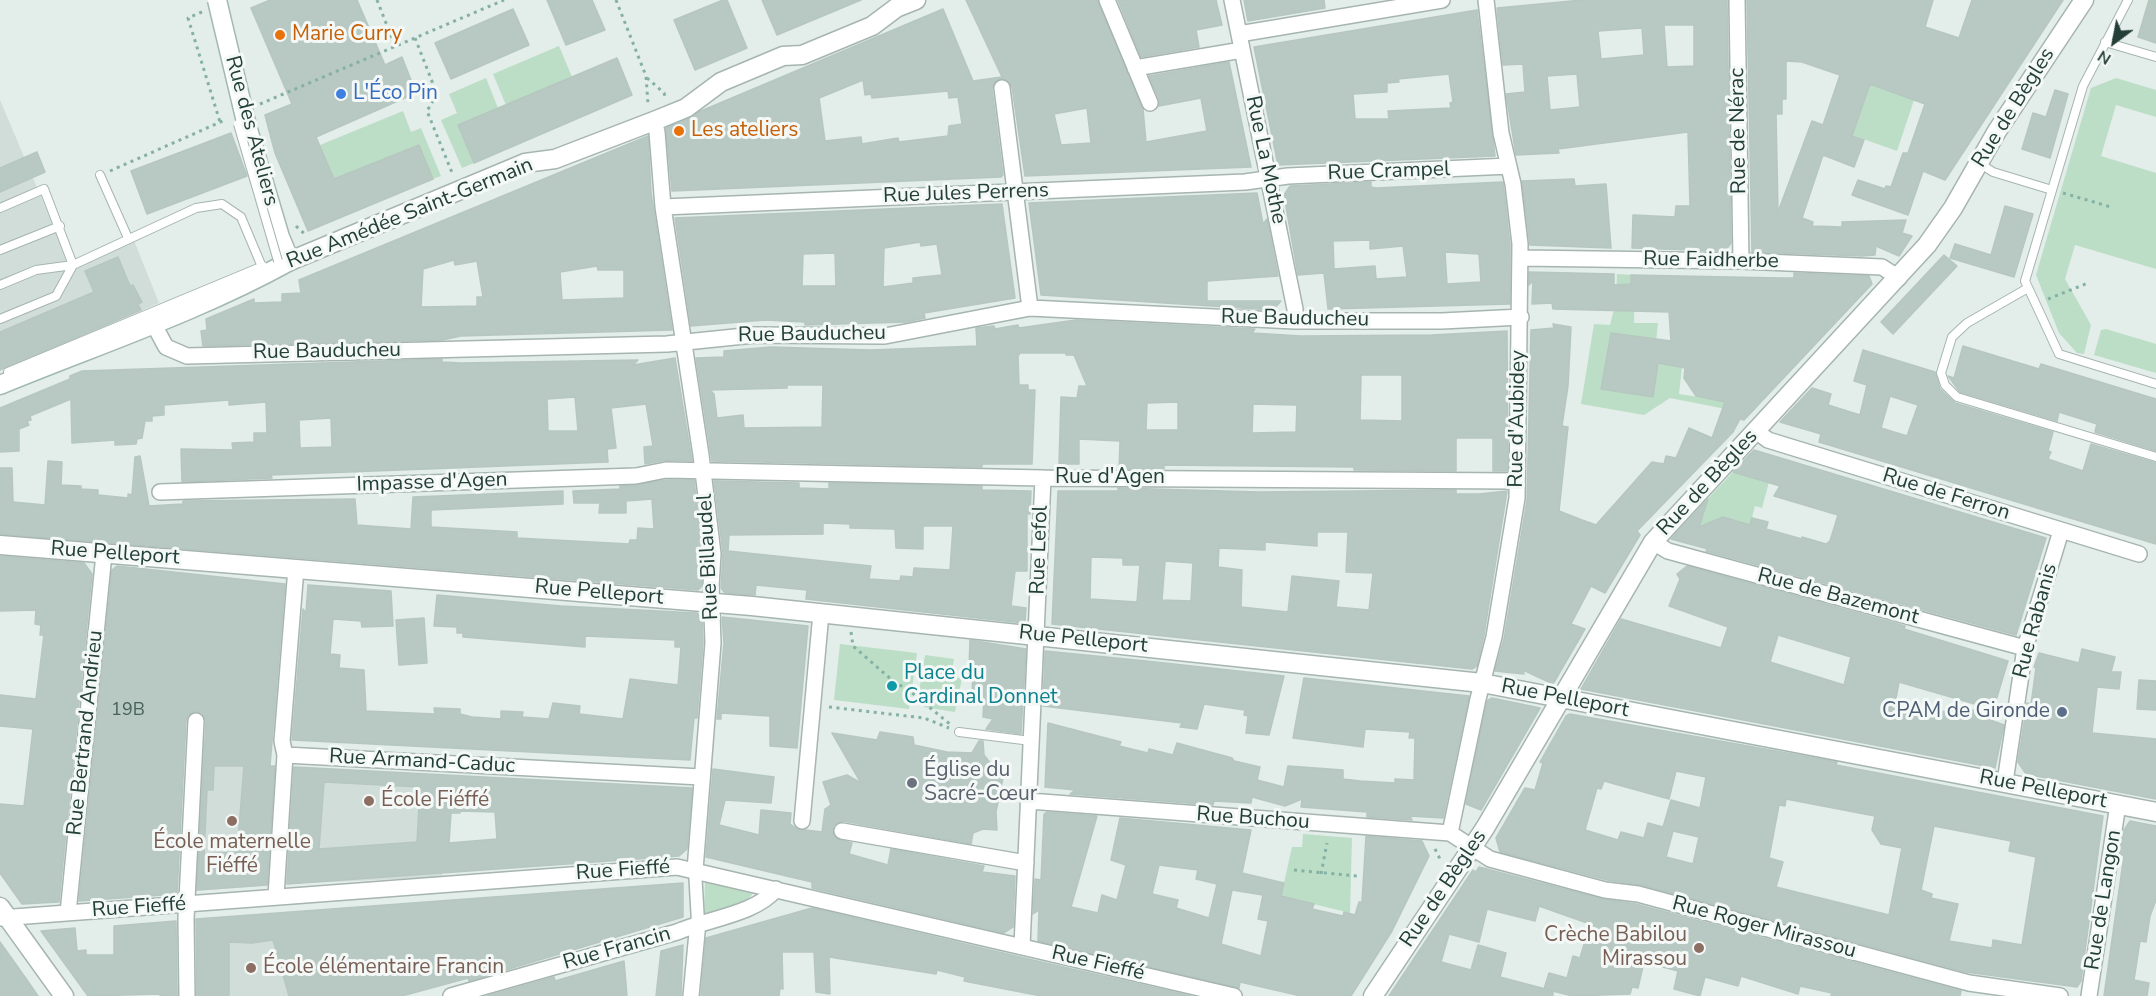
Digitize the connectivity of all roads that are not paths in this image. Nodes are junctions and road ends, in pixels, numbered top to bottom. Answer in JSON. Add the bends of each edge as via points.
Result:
{"nodes":[{"id":1,"x":208,"y":0,"type":"edge"},
{"id":2,"x":916,"y":0,"type":"edge"},
{"id":3,"x":1107,"y":0,"type":"edge"},
{"id":4,"x":1232,"y":0,"type":"edge"},
{"id":5,"x":1443,"y":0,"type":"edge"},
{"id":6,"x":1486,"y":0,"type":"edge"},
{"id":7,"x":1737,"y":0,"type":"edge"},
{"id":8,"x":2084,"y":0,"type":"edge"},
{"id":9,"x":2127,"y":0,"type":"edge"},
{"id":10,"x":213,"y":4,"type":"edge"},
{"id":11,"x":1239,"y":34,"type":"junction"},
{"id":12,"x":2105,"y":42,"type":"junction"},
{"id":13,"x":1242,"y":50,"type":"junction"},
{"id":14,"x":2156,"y":57,"type":"edge"},
{"id":15,"x":1135,"y":68,"type":"junction"},
{"id":16,"x":1002,"y":88,"type":"dead end"},
{"id":17,"x":1150,"y":103,"type":"dead end"},
{"id":18,"x":654,"y":121,"type":"junction"},
{"id":19,"x":1979,"y":163,"type":"junction"},
{"id":20,"x":1509,"y":166,"type":"junction"},
{"id":21,"x":100,"y":175,"type":"road end"},
{"id":22,"x":1269,"y":178,"type":"junction"},
{"id":23,"x":2052,"y":190,"type":"junction"},
{"id":24,"x":1016,"y":192,"type":"junction"},
{"id":25,"x":663,"y":207,"type":"junction"},
{"id":26,"x":0,"y":208,"type":"edge"},
{"id":27,"x":60,"y":226,"type":"junction"},
{"id":28,"x":128,"y":238,"type":"junction"},
{"id":29,"x":0,"y":250,"type":"edge"},
{"id":30,"x":1520,"y":258,"type":"junction"},
{"id":31,"x":284,"y":261,"type":"junction"},
{"id":32,"x":1741,"y":261,"type":"junction"},
{"id":33,"x":73,"y":265,"type":"junction"},
{"id":34,"x":263,"y":271,"type":"junction"},
{"id":35,"x":1899,"y":278,"type":"junction"},
{"id":36,"x":0,"y":285,"type":"edge"},
{"id":37,"x":2028,"y":288,"type":"junction"},
{"id":38,"x":1029,"y":308,"type":"junction"},
{"id":39,"x":1521,"y":317,"type":"junction"},
{"id":40,"x":0,"y":319,"type":"edge"},
{"id":41,"x":1295,"y":321,"type":"junction"},
{"id":42,"x":153,"y":323,"type":"junction"},
{"id":43,"x":684,"y":342,"type":"junction"},
{"id":44,"x":0,"y":375,"type":"edge"},
{"id":45,"x":2156,"y":384,"type":"edge"},
{"id":46,"x":0,"y":385,"type":"edge"},
{"id":47,"x":1756,"y":431,"type":"junction"},
{"id":48,"x":2156,"y":457,"type":"edge"},
{"id":49,"x":704,"y":472,"type":"junction"},
{"id":50,"x":1043,"y":478,"type":"junction"},
{"id":51,"x":1516,"y":481,"type":"junction"},
{"id":52,"x":160,"y":492,"type":"dead end"},
{"id":53,"x":2061,"y":531,"type":"junction"},
{"id":54,"x":1653,"y":542,"type":"junction"},
{"id":55,"x":0,"y":545,"type":"edge"},
{"id":56,"x":104,"y":554,"type":"junction"},
{"id":57,"x":2139,"y":554,"type":"dead end"},
{"id":58,"x":296,"y":568,"type":"junction"},
{"id":59,"x":712,"y":602,"type":"junction"},
{"id":60,"x":821,"y":613,"type":"junction"},
{"id":61,"x":1036,"y":635,"type":"junction"},
{"id":62,"x":2025,"y":648,"type":"junction"},
{"id":63,"x":1482,"y":683,"type":"junction"},
{"id":64,"x":1561,"y":698,"type":"junction"},
{"id":65,"x":196,"y":721,"type":"dead end"},
{"id":66,"x":959,"y":732,"type":"road end"},
{"id":67,"x":1032,"y":741,"type":"junction"},
{"id":68,"x":285,"y":755,"type":"junction"},
{"id":69,"x":701,"y":777,"type":"junction"},
{"id":70,"x":2005,"y":782,"type":"junction"},
{"id":71,"x":1029,"y":801,"type":"junction"},
{"id":72,"x":2118,"y":804,"type":"junction"},
{"id":73,"x":2156,"y":812,"type":"edge"},
{"id":74,"x":802,"y":821,"type":"dead end"},
{"id":75,"x":842,"y":831,"type":"dead end"},
{"id":76,"x":1450,"y":833,"type":"junction"},
{"id":77,"x":1471,"y":848,"type":"junction"},
{"id":78,"x":1026,"y":863,"type":"junction"},
{"id":79,"x":695,"y":870,"type":"junction"},
{"id":80,"x":776,"y":889,"type":"junction"},
{"id":81,"x":276,"y":896,"type":"junction"},
{"id":82,"x":188,"y":904,"type":"junction"},
{"id":83,"x":68,"y":913,"type":"junction"},
{"id":84,"x":2,"y":914,"type":"edge"},
{"id":85,"x":698,"y":922,"type":"junction"},
{"id":86,"x":1022,"y":946,"type":"junction"},
{"id":87,"x":64,"y":996,"type":"edge"},
{"id":88,"x":187,"y":996,"type":"edge"},
{"id":89,"x":451,"y":996,"type":"edge"},
{"id":90,"x":691,"y":996,"type":"edge"},
{"id":91,"x":1234,"y":996,"type":"edge"},
{"id":92,"x":1373,"y":996,"type":"edge"},
{"id":93,"x":2060,"y":996,"type":"edge"},
{"id":94,"x":2089,"y":996,"type":"edge"}],
"edges":[{"from":1,"to":31,"type":"lane","bridge":true,"via":[[241,133]]},
{"from":2,"to":18,"type":"street","name":"Rue Amédée Saint-Germain","via":[[896,8],[872,26],[721,82],[686,108]]},
{"from":3,"to":15,"type":"street"},
{"from":4,"to":11,"type":"street","name":"Rue La Mothe"},
{"from":5,"to":11,"type":"street"},
{"from":6,"to":20,"type":"street","name":"Rue d'Aubidey","via":[[1501,133]]},
{"from":7,"to":32,"type":"street","name":"Rue de Nérac"},
{"from":8,"to":19,"type":"street","name":"Rue de Bègles"},
{"from":9,"to":12,"type":"lane"},
{"from":10,"to":31,"type":"street","name":"Rue des Ateliers","bridge":true},
{"from":11,"to":13,"type":"street","name":"Rue La Mothe"},
{"from":12,"to":14,"type":"lane"},
{"from":12,"to":23,"type":"lane","via":[[2083,86]]},
{"from":13,"to":15,"type":"street"},
{"from":13,"to":22,"type":"street","name":"Rue La Mothe"},
{"from":15,"to":17,"type":"street"},
{"from":16,"to":24,"type":"street"},
{"from":18,"to":25,"type":"street","name":"Rue Billaudel"},
{"from":18,"to":31,"type":"street","name":"Rue Amédée Saint-Germain","via":[[555,159],[525,163]]},
{"from":19,"to":23,"type":"lane","via":[[1993,172]]},
{"from":19,"to":35,"type":"street","name":"Rue de Bègles","via":[[1953,208]]},
{"from":20,"to":22,"type":"street","name":"Rue Crampel"},
{"from":20,"to":30,"type":"street","name":"Rue d'Aubidey"},
{"from":21,"to":28,"type":"lane"},
{"from":22,"to":24,"type":"street","name":"Rue Jules Perrens"},
{"from":22,"to":41,"type":"street","name":"Rue La Mothe"},
{"from":23,"to":37,"type":"lane","via":[[2025,281]]},
{"from":24,"to":25,"type":"street","name":"Rue Jules Perrens"},
{"from":24,"to":38,"type":"street"},
{"from":25,"to":43,"type":"street","name":"Rue Billaudel"},
{"from":26,"to":27,"type":"lane","via":[[44,189]]},
{"from":27,"to":29,"type":"lane"},
{"from":27,"to":33,"type":"lane"},
{"from":28,"to":33,"type":"lane"},
{"from":28,"to":34,"type":"lane","via":[[196,208],[222,204],[240,217]]},
{"from":30,"to":32,"type":"street","name":"Rue Faidherbe"},
{"from":30,"to":39,"type":"street","name":"Rue d'Aubidey"},
{"from":31,"to":34,"type":"street","name":"Rue Amédée Saint-Germain"},
{"from":32,"to":35,"type":"street","name":"Rue Faidherbe","via":[[1882,267]]},
{"from":33,"to":36,"type":"lane","via":[[36,270]]},
{"from":33,"to":40,"type":"lane","via":[[56,296]]},
{"from":34,"to":42,"type":"street","name":"Rue Amédée Saint-Germain"},
{"from":34,"to":44,"type":"lane","name":"Rue Amédée Saint-Germain"},
{"from":35,"to":47,"type":"street","name":"Rue de Bègles"},
{"from":37,"to":45,"type":"lane","via":[[2059,354]]},
{"from":37,"to":48,"type":"lane","via":[[1967,323],[1952,337],[1941,374],[1945,385],[1957,397]]},
{"from":38,"to":41,"type":"street","name":"Rue Bauducheu"},
{"from":38,"to":43,"type":"street","name":"Rue Bauducheu","via":[[885,336],[754,334]]},
{"from":39,"to":41,"type":"street","name":"Rue Bauducheu"},
{"from":39,"to":51,"type":"street","name":"Rue d'Aubidey"},
{"from":42,"to":43,"type":"street","name":"Rue Bauducheu","via":[[166,347],[187,356]]},
{"from":42,"to":46,"type":"street","name":"Rue Amédée Saint-Germain"},
{"from":43,"to":49,"type":"street","name":"Rue Billaudel"},
{"from":47,"to":53,"type":"street","name":"Rue de Ferron","via":[[1768,440]]},
{"from":47,"to":54,"type":"street","name":"Rue de Bègles"},
{"from":49,"to":50,"type":"street","name":"Rue d'Agen"},
{"from":49,"to":52,"type":"street","name":"Impasse d'Agen","via":[[666,470],[636,476]]},
{"from":49,"to":59,"type":"street","name":"Rue Billaudel","via":[[713,554]]},
{"from":50,"to":51,"type":"street","name":"Rue d'Agen"},
{"from":50,"to":61,"type":"street","name":"Rue Lefol"},
{"from":51,"to":63,"type":"street","name":"Rue d'Aubidey","via":[[1506,575]]},
{"from":53,"to":57,"type":"street","name":"Rue de Ferron"},
{"from":53,"to":62,"type":"street","name":"Rue Rabanis"},
{"from":54,"to":62,"type":"street","name":"Rue de Bazemont","via":[[1668,551]]},
{"from":54,"to":64,"type":"street","name":"Rue de Bègles"},
{"from":55,"to":56,"type":"street","name":"Rue Pelleport"},
{"from":56,"to":58,"type":"street","name":"Rue Pelleport"},
{"from":56,"to":83,"type":"street","name":"Rue Bertrand Andrieu"},
{"from":58,"to":59,"type":"street","name":"Rue Pelleport"},
{"from":58,"to":68,"type":"street","via":[[282,741]]},
{"from":59,"to":60,"type":"street","name":"Rue Pelleport"},
{"from":59,"to":69,"type":"street","name":"Rue Billaudel","via":[[713,643]]},
{"from":60,"to":61,"type":"street","name":"Rue Pelleport"},
{"from":60,"to":74,"type":"street"},
{"from":61,"to":63,"type":"street","name":"Rue Pelleport"},
{"from":61,"to":67,"type":"street","name":"Rue Lefol"},
{"from":62,"to":70,"type":"street","name":"Rue Rabanis"},
{"from":63,"to":64,"type":"street","name":"Rue Pelleport"},
{"from":63,"to":76,"type":"street","name":"Rue d'Aubidey"},
{"from":64,"to":70,"type":"street","name":"Rue Pelleport"},
{"from":64,"to":77,"type":"street","name":"Rue de Bègles"},
{"from":65,"to":82,"type":"street"},
{"from":66,"to":67,"type":"lane"},
{"from":67,"to":71,"type":"street","name":"Rue Lefol"},
{"from":68,"to":69,"type":"street","name":"Rue Armand-Caduc"},
{"from":68,"to":81,"type":"street"},
{"from":69,"to":79,"type":"street","name":"Rue Billaudel"},
{"from":70,"to":72,"type":"street","name":"Rue Pelleport"},
{"from":71,"to":76,"type":"street","name":"Rue Buchou"},
{"from":71,"to":78,"type":"street","name":"Rue Lefol"},
{"from":72,"to":73,"type":"street","name":"Rue Pelleport"},
{"from":72,"to":94,"type":"street","name":"Rue de Langon"},
{"from":75,"to":78,"type":"street"},
{"from":76,"to":77,"type":"street"},
{"from":77,"to":92,"type":"street","name":"Rue de Bègles"},
{"from":77,"to":93,"type":"street","name":"Rue Roger Mirassou","via":[[1490,859],[1605,890],[1638,894],[1969,983]]},
{"from":78,"to":86,"type":"street","name":"Rue Lefol"},
{"from":79,"to":80,"type":"street","name":"Rue Fieffé"},
{"from":79,"to":81,"type":"street","name":"Rue Fieffé","via":[[677,867]]},
{"from":79,"to":85,"type":"street","name":"Rue Billaudel"},
{"from":80,"to":85,"type":"street","name":"Rue Francin","via":[[754,906]]},
{"from":80,"to":86,"type":"street","name":"Rue Fieffé"},
{"from":81,"to":82,"type":"street","name":"Rue Fieffé"},
{"from":82,"to":83,"type":"street","name":"Rue Fieffé"},
{"from":82,"to":88,"type":"street"},
{"from":83,"to":84,"type":"street","name":"Rue Fieffé"},
{"from":84,"to":87,"type":"street"},
{"from":85,"to":89,"type":"street","name":"Rue Francin","via":[[677,932]]},
{"from":85,"to":90,"type":"street","name":"Rue Billaudel"},
{"from":86,"to":91,"type":"street","name":"Rue Fieffé"}]}
